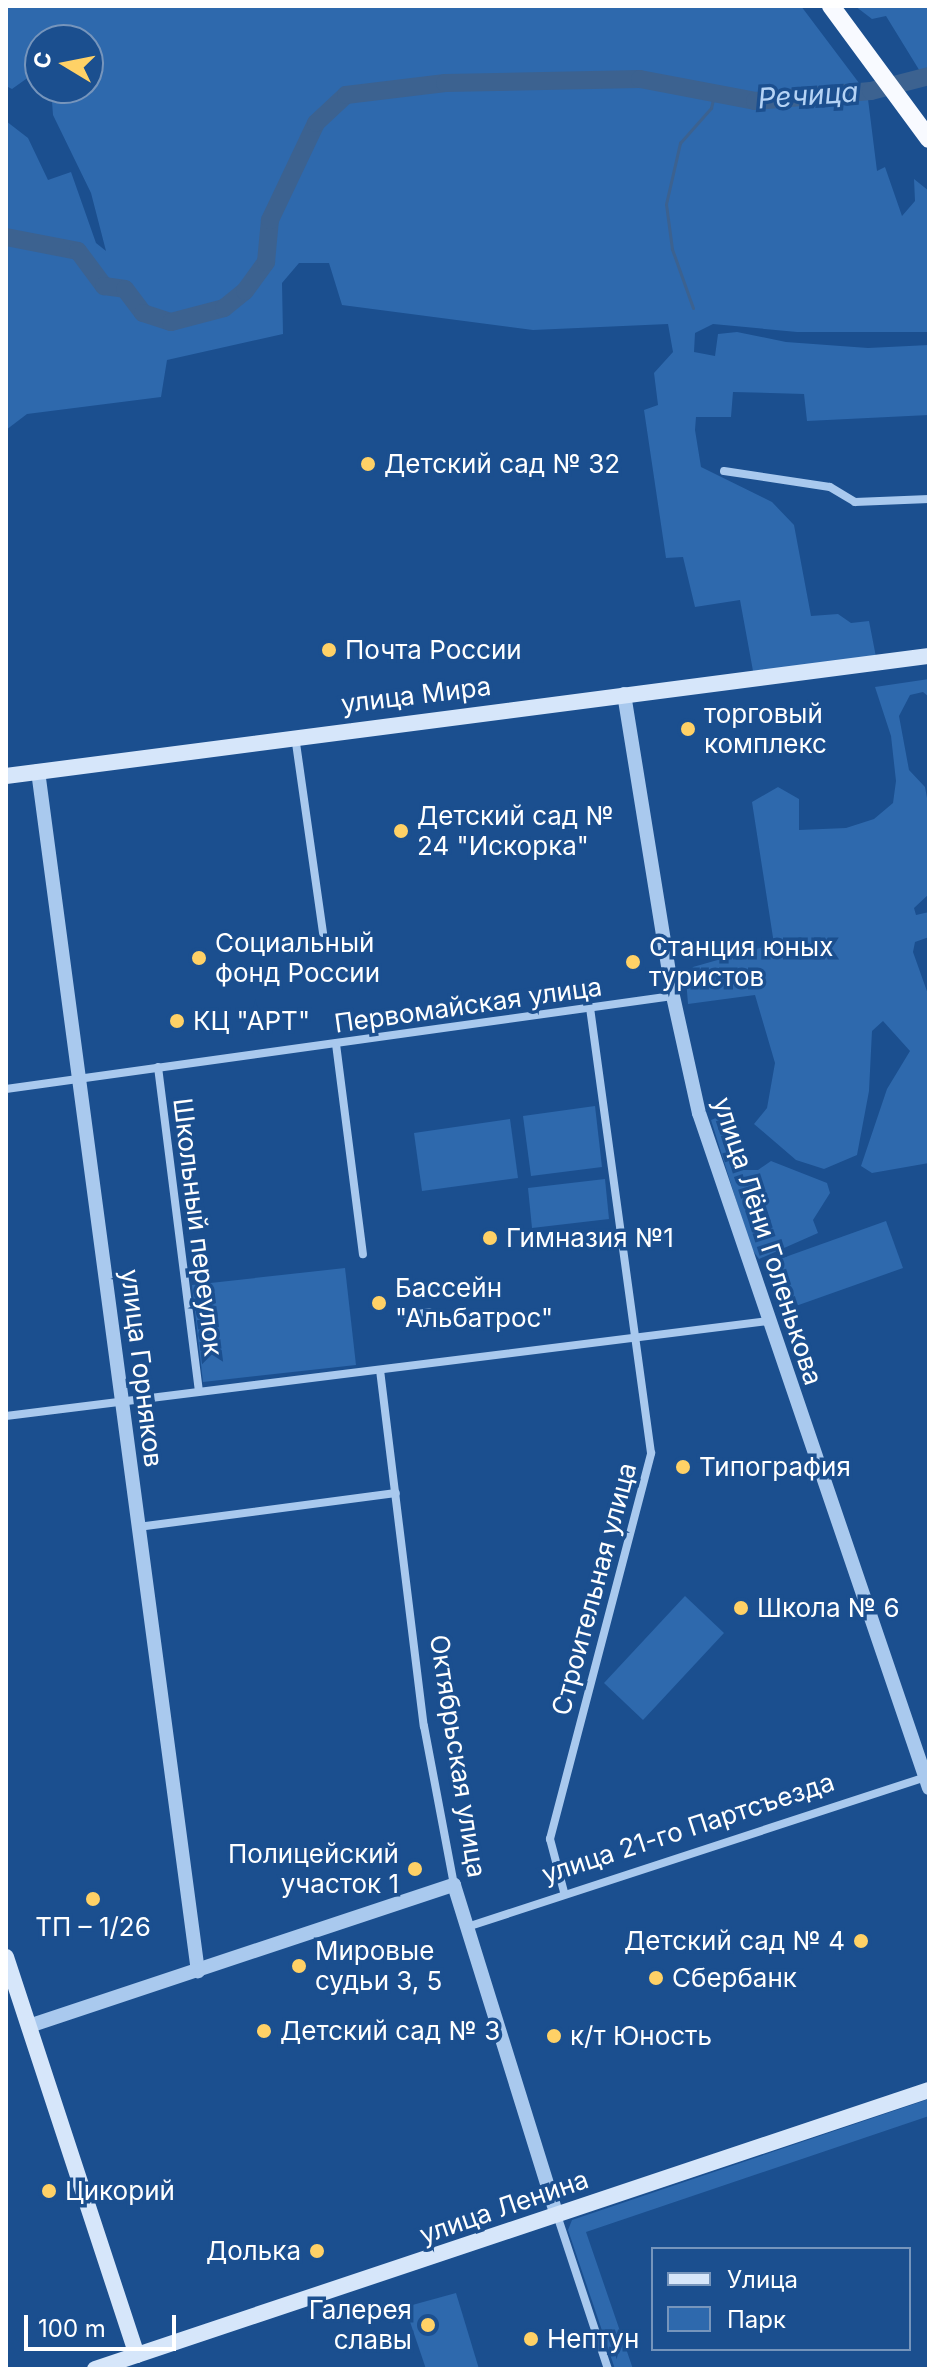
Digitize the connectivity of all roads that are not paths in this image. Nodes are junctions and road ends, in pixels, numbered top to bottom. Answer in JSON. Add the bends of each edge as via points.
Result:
{"nodes":[{"id":1,"x":831,"y":6,"type":"edge"},
{"id":2,"x":924,"y":133,"type":"edge"},
{"id":3,"x":724,"y":471,"type":"dead end"},
{"id":4,"x":929,"y":499,"type":"edge"},
{"id":5,"x":929,"y":656,"type":"edge"},
{"id":6,"x":624,"y":694,"type":"junction"},
{"id":7,"x":295,"y":735,"type":"junction"},
{"id":8,"x":38,"y":771,"type":"junction"},
{"id":9,"x":6,"y":776,"type":"edge"},
{"id":10,"x":323,"y":933,"type":"dead end"},
{"id":11,"x":673,"y":996,"type":"junction"},
{"id":12,"x":590,"y":1008,"type":"junction"},
{"id":13,"x":336,"y":1044,"type":"junction"},
{"id":14,"x":158,"y":1067,"type":"junction"},
{"id":15,"x":79,"y":1079,"type":"junction"},
{"id":16,"x":6,"y":1089,"type":"edge"},
{"id":17,"x":363,"y":1254,"type":"dead end"},
{"id":18,"x":429,"y":1311,"type":"dead end"},
{"id":19,"x":405,"y":1315,"type":"dead end"},
{"id":20,"x":769,"y":1321,"type":"junction"},
{"id":21,"x":634,"y":1338,"type":"junction"},
{"id":22,"x":380,"y":1370,"type":"junction"},
{"id":23,"x":199,"y":1391,"type":"junction"},
{"id":24,"x":123,"y":1401,"type":"junction"},
{"id":25,"x":6,"y":1416,"type":"edge"},
{"id":26,"x":396,"y":1493,"type":"junction"},
{"id":27,"x":138,"y":1527,"type":"junction"},
{"id":28,"x":927,"y":1782,"type":"edge"},
{"id":29,"x":454,"y":1885,"type":"junction"},
{"id":30,"x":564,"y":1892,"type":"junction"},
{"id":31,"x":467,"y":1927,"type":"junction"},
{"id":32,"x":6,"y":1957,"type":"edge"},
{"id":33,"x":198,"y":1971,"type":"junction"},
{"id":34,"x":29,"y":2026,"type":"junction"},
{"id":35,"x":929,"y":2090,"type":"edge"},
{"id":36,"x":557,"y":2215,"type":"junction"},
{"id":37,"x":137,"y":2355,"type":"junction"},
{"id":38,"x":95,"y":2369,"type":"edge"},
{"id":39,"x":608,"y":2369,"type":"edge"}],
"edges":[{"from":1,"to":2,"type":"highway"},
{"from":3,"to":4,"type":"street","via":[[830,487],[855,502]]},
{"from":5,"to":6,"type":"main road","name":"улица Мира"},
{"from":6,"to":7,"type":"main road","name":"улица Мира"},
{"from":6,"to":11,"type":"street","name":"улица Лёни Голенькова"},
{"from":7,"to":8,"type":"main road","name":"улица Мира"},
{"from":7,"to":10,"type":"street"},
{"from":8,"to":9,"type":"main road","name":"улица Мира"},
{"from":8,"to":15,"type":"street","name":"улица Горняков"},
{"from":11,"to":12,"type":"street","name":"Первомайская улица"},
{"from":11,"to":20,"type":"street","name":"улица Лёни Голенькова","via":[[699,1113]]},
{"from":12,"to":13,"type":"street","name":"Первомайская улица"},
{"from":12,"to":21,"type":"street","name":"Строительная улица"},
{"from":13,"to":14,"type":"street","name":"Первомайская улица"},
{"from":13,"to":17,"type":"street"},
{"from":14,"to":15,"type":"street","name":"Первомайская улица"},
{"from":14,"to":23,"type":"street","name":"Школьный переулок"},
{"from":15,"to":16,"type":"street","name":"Первомайская улица"},
{"from":15,"to":24,"type":"street","name":"улица Горняков"},
{"from":18,"to":19,"type":"street"},
{"from":20,"to":21,"type":"street"},
{"from":20,"to":28,"type":"street","name":"улица Лёни Голенькова"},
{"from":21,"to":22,"type":"street"},
{"from":21,"to":30,"type":"street","name":"Строительная улица","via":[[651,1453],[550,1839]]},
{"from":22,"to":23,"type":"street"},
{"from":22,"to":26,"type":"street","name":"Октябрьская улица"},
{"from":23,"to":24,"type":"street"},
{"from":24,"to":25,"type":"street"},
{"from":24,"to":27,"type":"street","name":"улица Горняков"},
{"from":26,"to":27,"type":"street"},
{"from":26,"to":29,"type":"street","name":"Октябрьская улица","via":[[424,1726]]},
{"from":27,"to":33,"type":"street","name":"улица Горняков"},
{"from":28,"to":30,"type":"street","name":"улица 21-го Партсъезда"},
{"from":29,"to":31,"type":"street","name":"Октябрьская улица"},
{"from":29,"to":33,"type":"street"},
{"from":30,"to":31,"type":"street","name":"улица 21-го Партсъезда"},
{"from":31,"to":36,"type":"street","name":"Октябрьская улица"},
{"from":32,"to":34,"type":"main road"},
{"from":33,"to":34,"type":"street"},
{"from":34,"to":37,"type":"main road"},
{"from":35,"to":36,"type":"main road","name":"улица Ленина"},
{"from":36,"to":37,"type":"main road","name":"улица Ленина"},
{"from":36,"to":39,"type":"street","name":"Октябрьская улица"},
{"from":37,"to":38,"type":"main road","name":"улица Ленина"}]}
